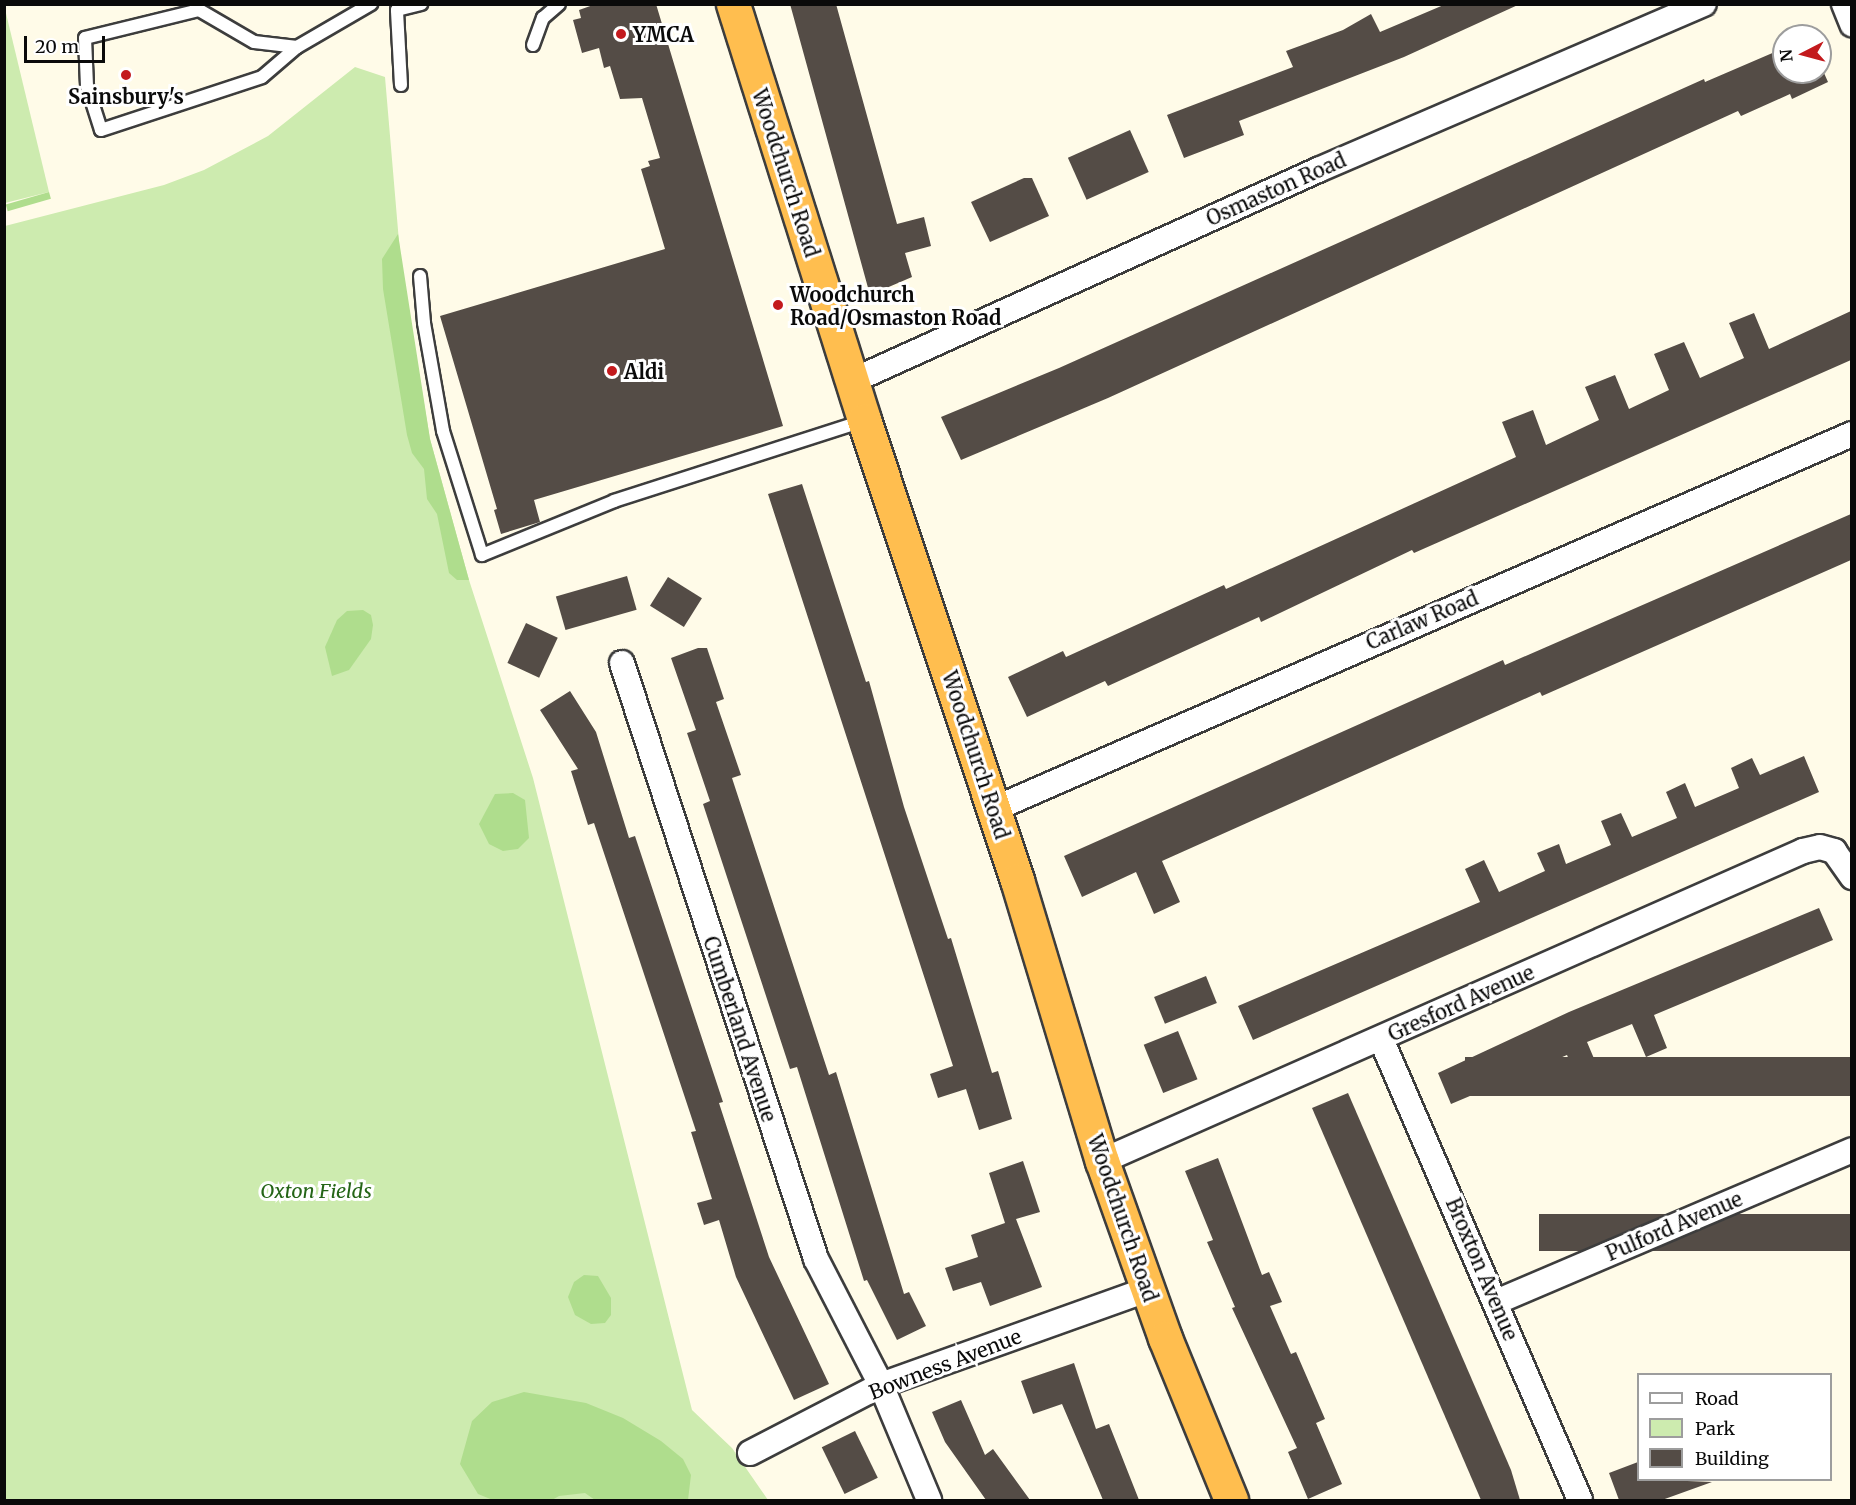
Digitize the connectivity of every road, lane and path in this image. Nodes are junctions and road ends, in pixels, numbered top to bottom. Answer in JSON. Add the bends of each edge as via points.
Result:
{"nodes":[{"id":1,"x":371,"y":4,"type":"edge"},
{"id":2,"x":421,"y":4,"type":"edge"},
{"id":3,"x":559,"y":4,"type":"edge"},
{"id":4,"x":733,"y":4,"type":"edge"},
{"id":5,"x":1704,"y":4,"type":"edge"},
{"id":6,"x":1844,"y":4,"type":"edge"},
{"id":7,"x":1851,"y":24,"type":"edge"},
{"id":8,"x":532,"y":45,"type":"dead end"},
{"id":9,"x":297,"y":47,"type":"junction"},
{"id":10,"x":401,"y":85,"type":"dead end"},
{"id":11,"x":420,"y":276,"type":"dead end"},
{"id":12,"x":852,"y":381,"type":"junction"},
{"id":13,"x":864,"y":420,"type":"junction"},
{"id":14,"x":1851,"y":434,"type":"edge"},
{"id":15,"x":622,"y":663,"type":"dead end"},
{"id":16,"x":994,"y":809,"type":"junction"},
{"id":17,"x":1851,"y":877,"type":"edge"},
{"id":18,"x":1381,"y":1039,"type":"junction"},
{"id":19,"x":1851,"y":1150,"type":"edge"},
{"id":20,"x":1102,"y":1161,"type":"junction"},
{"id":21,"x":1147,"y":1290,"type":"junction"},
{"id":22,"x":1496,"y":1302,"type":"junction"},
{"id":23,"x":880,"y":1385,"type":"junction"},
{"id":24,"x":750,"y":1453,"type":"dead end"},
{"id":25,"x":930,"y":1500,"type":"edge"},
{"id":26,"x":1231,"y":1500,"type":"edge"},
{"id":27,"x":1580,"y":1500,"type":"edge"}],
"edges":[{"from":1,"to":9,"type":"lane"},
{"from":2,"to":10,"type":"lane","via":[[397,10]]},
{"from":3,"to":8,"type":"lane","via":[[543,18]]},
{"from":4,"to":12,"type":"highway","name":"Woodchurch Road"},
{"from":5,"to":12,"type":"street","name":"Osmaston Road","via":[[1318,170]]},
{"from":6,"to":7,"type":"street"},
{"from":9,"to":9,"type":"lane","via":[[262,77],[100,130],[87,86],[85,38],[199,10],[254,42]]},
{"from":11,"to":13,"type":"lane","via":[[443,430],[482,555],[614,501]]},
{"from":12,"to":13,"type":"highway","name":"Woodchurch Road"},
{"from":13,"to":16,"type":"highway","name":"Woodchurch Road"},
{"from":14,"to":16,"type":"street","name":"Carlaw Road"},
{"from":15,"to":23,"type":"street","name":"Cumberland Avenue","via":[[816,1259]]},
{"from":16,"to":20,"type":"highway","name":"Woodchurch Road"},
{"from":17,"to":18,"type":"street","name":"Gresford Avenue","via":[[1834,851],[1820,847],[1674,907]]},
{"from":18,"to":20,"type":"street","name":"Gresford Avenue"},
{"from":18,"to":22,"type":"street","name":"Broxton Avenue"},
{"from":19,"to":22,"type":"street","name":"Pulford Avenue"},
{"from":20,"to":21,"type":"highway","name":"Woodchurch Road"},
{"from":21,"to":23,"type":"street","name":"Bowness Avenue"},
{"from":21,"to":26,"type":"highway","name":"Woodchurch Road"},
{"from":22,"to":27,"type":"street","name":"Broxton Avenue"},
{"from":23,"to":24,"type":"street","name":"Bowness Avenue"},
{"from":23,"to":25,"type":"street","name":"Cumberland Avenue"}]}
